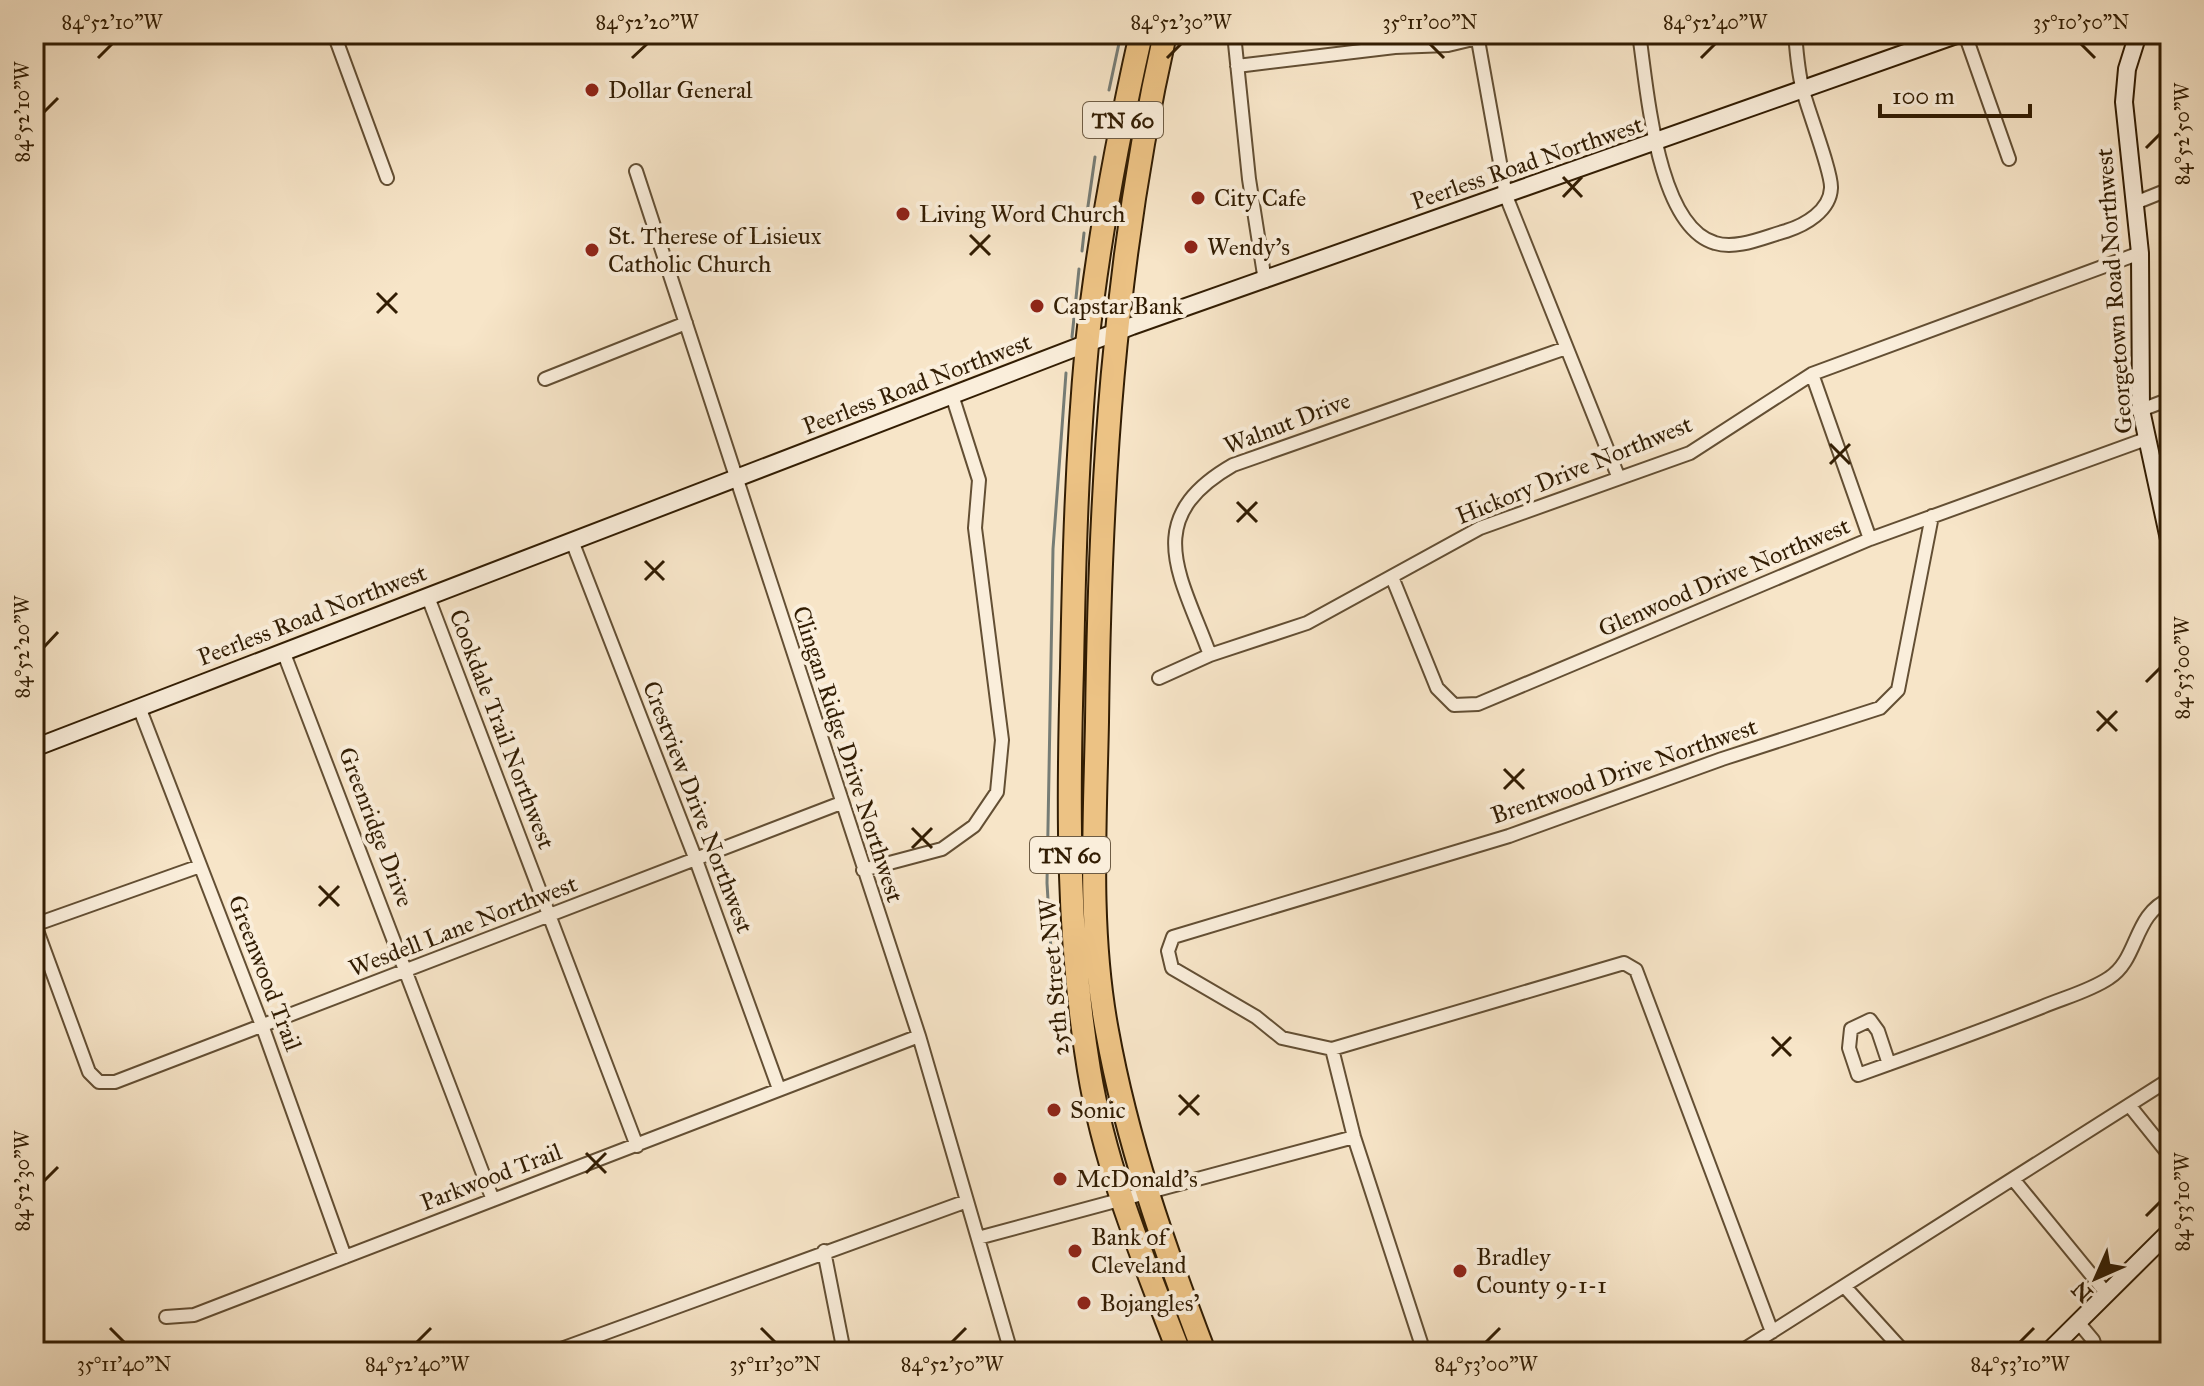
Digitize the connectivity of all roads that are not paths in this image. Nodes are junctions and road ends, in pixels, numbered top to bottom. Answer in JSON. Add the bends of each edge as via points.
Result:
{"nodes":[{"id":1,"x":334,"y":34,"type":"edge"},
{"id":2,"x":1141,"y":34,"type":"edge"},
{"id":3,"x":1165,"y":34,"type":"edge"},
{"id":4,"x":1234,"y":34,"type":"edge"},
{"id":5,"x":1494,"y":34,"type":"edge"},
{"id":6,"x":1639,"y":34,"type":"edge"},
{"id":7,"x":1795,"y":34,"type":"edge"},
{"id":8,"x":1958,"y":34,"type":"edge"},
{"id":9,"x":2138,"y":34,"type":"edge"},
{"id":10,"x":1395,"y":40,"type":"edge"},
{"id":11,"x":1478,"y":40,"type":"junction"},
{"id":12,"x":1237,"y":66,"type":"junction"},
{"id":13,"x":1802,"y":90,"type":"junction"},
{"id":14,"x":1656,"y":144,"type":"junction"},
{"id":15,"x":2009,"y":159,"type":"dead end"},
{"id":16,"x":636,"y":171,"type":"dead end"},
{"id":17,"x":387,"y":178,"type":"dead end"},
{"id":18,"x":2170,"y":189,"type":"edge"},
{"id":19,"x":1506,"y":196,"type":"junction"},
{"id":20,"x":2135,"y":203,"type":"junction"},
{"id":21,"x":2140,"y":253,"type":"junction"},
{"id":22,"x":1265,"y":281,"type":"junction"},
{"id":23,"x":686,"y":323,"type":"junction"},
{"id":24,"x":1115,"y":333,"type":"junction"},
{"id":25,"x":1088,"y":343,"type":"junction"},
{"id":26,"x":1566,"y":348,"type":"junction"},
{"id":27,"x":1812,"y":374,"type":"junction"},
{"id":28,"x":545,"y":379,"type":"dead end"},
{"id":29,"x":952,"y":395,"type":"junction"},
{"id":30,"x":2170,"y":399,"type":"edge"},
{"id":31,"x":2141,"y":410,"type":"junction"},
{"id":32,"x":2146,"y":439,"type":"junction"},
{"id":33,"x":1618,"y":476,"type":"junction"},
{"id":34,"x":735,"y":479,"type":"junction"},
{"id":35,"x":1932,"y":516,"type":"junction"},
{"id":36,"x":1870,"y":539,"type":"junction"},
{"id":37,"x":572,"y":541,"type":"junction"},
{"id":38,"x":2170,"y":544,"type":"edge"},
{"id":39,"x":1392,"y":577,"type":"junction"},
{"id":40,"x":428,"y":597,"type":"junction"},
{"id":41,"x":283,"y":651,"type":"junction"},
{"id":42,"x":1210,"y":655,"type":"junction"},
{"id":43,"x":1159,"y":678,"type":"dead end"},
{"id":44,"x":139,"y":707,"type":"junction"},
{"id":45,"x":34,"y":748,"type":"edge"},
{"id":46,"x":841,"y":803,"type":"junction"},
{"id":47,"x":696,"y":860,"type":"junction"},
{"id":48,"x":200,"y":866,"type":"junction"},
{"id":49,"x":863,"y":870,"type":"junction"},
{"id":50,"x":2170,"y":899,"type":"edge"},
{"id":51,"x":551,"y":916,"type":"junction"},
{"id":52,"x":34,"y":925,"type":"edge"},
{"id":53,"x":408,"y":971,"type":"junction"},
{"id":54,"x":263,"y":1028,"type":"junction"},
{"id":55,"x":919,"y":1036,"type":"junction"},
{"id":56,"x":1332,"y":1049,"type":"junction"},
{"id":57,"x":1889,"y":1064,"type":"dead end"},
{"id":58,"x":2170,"y":1079,"type":"edge"},
{"id":59,"x":779,"y":1089,"type":"junction"},
{"id":60,"x":2129,"y":1105,"type":"junction"},
{"id":61,"x":1354,"y":1137,"type":"junction"},
{"id":62,"x":637,"y":1146,"type":"junction"},
{"id":63,"x":2170,"y":1156,"type":"edge"},
{"id":64,"x":2013,"y":1179,"type":"junction"},
{"id":65,"x":1146,"y":1193,"type":"junction"},
{"id":66,"x":493,"y":1200,"type":"junction"},
{"id":67,"x":1122,"y":1200,"type":"junction"},
{"id":68,"x":967,"y":1201,"type":"junction"},
{"id":69,"x":2170,"y":1231,"type":"edge"},
{"id":70,"x":978,"y":1238,"type":"junction"},
{"id":71,"x":824,"y":1251,"type":"junction"},
{"id":72,"x":345,"y":1257,"type":"junction"},
{"id":73,"x":1845,"y":1287,"type":"junction"},
{"id":74,"x":2107,"y":1294,"type":"junction"},
{"id":75,"x":166,"y":1317,"type":"dead end"},
{"id":76,"x":2078,"y":1322,"type":"junction"},
{"id":77,"x":1772,"y":1332,"type":"junction"},
{"id":78,"x":553,"y":1352,"type":"edge"},
{"id":79,"x":844,"y":1352,"type":"edge"},
{"id":80,"x":1011,"y":1352,"type":"edge"},
{"id":81,"x":1179,"y":1352,"type":"edge"},
{"id":82,"x":1204,"y":1352,"type":"edge"},
{"id":83,"x":1424,"y":1352,"type":"edge"},
{"id":84,"x":1740,"y":1352,"type":"edge"},
{"id":85,"x":1904,"y":1352,"type":"edge"},
{"id":86,"x":2048,"y":1352,"type":"edge"},
{"id":87,"x":2097,"y":1352,"type":"edge"}],
"edges":[{"from":1,"to":17,"type":"street"},
{"from":2,"to":25,"type":"highway","number":"TN 60"},
{"from":3,"to":24,"type":"highway","number":"TN 60","via":[[1128,226]]},
{"from":4,"to":12,"type":"street"},
{"from":5,"to":11,"type":"street"},
{"from":6,"to":14,"type":"street"},
{"from":7,"to":13,"type":"street"},
{"from":8,"to":13,"type":"street","name":"Peerless Road Northwest"},
{"from":8,"to":15,"type":"street"},
{"from":9,"to":20,"type":"street","name":"Georgetown Road Northwest","via":[[2124,102]]},
{"from":10,"to":11,"type":"street"},
{"from":10,"to":12,"type":"street"},
{"from":11,"to":19,"type":"street"},
{"from":12,"to":22,"type":"street"},
{"from":13,"to":14,"type":"street","name":"Peerless Road Northwest"},
{"from":13,"to":14,"type":"street","via":[[1832,188],[1823,209],[1795,228],[1731,246],[1712,243],[1678,210]]},
{"from":14,"to":19,"type":"street","name":"Peerless Road Northwest"},
{"from":16,"to":23,"type":"street","name":"Clingan Ridge Drive Northwest"},
{"from":18,"to":20,"type":"street"},
{"from":19,"to":22,"type":"street","name":"Peerless Road Northwest"},
{"from":19,"to":26,"type":"street"},
{"from":20,"to":21,"type":"street","name":"Georgetown Road Northwest"},
{"from":21,"to":27,"type":"street","name":"Hickory Drive Northwest"},
{"from":21,"to":31,"type":"street","name":"Georgetown Road Northwest"},
{"from":22,"to":24,"type":"street","name":"Peerless Road Northwest"},
{"from":23,"to":28,"type":"street"},
{"from":23,"to":34,"type":"street","name":"Clingan Ridge Drive Northwest"},
{"from":24,"to":25,"type":"street","name":"Peerless Road Northwest"},
{"from":24,"to":65,"type":"highway","name":"25th Street NW","number":"TN 60","via":[[1104,500],[1094,842],[1106,1027]]},
{"from":25,"to":29,"type":"street","name":"Peerless Road Northwest"},
{"from":25,"to":67,"type":"highway","name":"25th Street NW","number":"TN 60","via":[[1074,574],[1072,926],[1089,1074]]},
{"from":26,"to":33,"type":"street"},
{"from":26,"to":42,"type":"street","name":"Walnut Drive","via":[[1233,465],[1210,478],[1192,495],[1173,537],[1176,560]]},
{"from":27,"to":33,"type":"street","name":"Hickory Drive Northwest","via":[[1690,453]]},
{"from":27,"to":36,"type":"street"},
{"from":29,"to":34,"type":"street","name":"Peerless Road Northwest"},
{"from":29,"to":49,"type":"street","via":[[979,480],[975,528],[1002,740],[997,792],[974,826],[942,849]]},
{"from":30,"to":31,"type":"street"},
{"from":31,"to":32,"type":"street","name":"Georgetown Road Northwest"},
{"from":32,"to":35,"type":"street","name":"Glenwood Drive Northwest"},
{"from":32,"to":38,"type":"street","name":"Georgetown Road Northwest"},
{"from":33,"to":39,"type":"street","name":"Hickory Drive Northwest","via":[[1480,528]]},
{"from":34,"to":37,"type":"street","name":"Peerless Road Northwest"},
{"from":34,"to":46,"type":"street","name":"Clingan Ridge Drive Northwest"},
{"from":35,"to":36,"type":"street","name":"Glenwood Drive Northwest"},
{"from":35,"to":56,"type":"street","name":"Brentwood Drive Northwest","via":[[1898,690],[1880,708],[1509,836],[1173,937],[1168,951],[1172,968],[1282,1038]]},
{"from":36,"to":39,"type":"street","name":"Glenwood Drive Northwest","via":[[1478,704],[1454,705],[1437,688]]},
{"from":37,"to":40,"type":"street","name":"Peerless Road Northwest"},
{"from":37,"to":47,"type":"street","name":"Crestview Drive Northwest"},
{"from":39,"to":42,"type":"street","name":"Hickory Drive Northwest","via":[[1307,623]]},
{"from":40,"to":41,"type":"street","name":"Peerless Road Northwest"},
{"from":40,"to":51,"type":"street","name":"Cookdale Trail Northwest"},
{"from":41,"to":44,"type":"street","name":"Peerless Road Northwest"},
{"from":41,"to":53,"type":"street","name":"Greenridge Drive"},
{"from":42,"to":43,"type":"street","name":"Hickory Drive Northwest"},
{"from":44,"to":45,"type":"street","name":"Peerless Road Northwest"},
{"from":44,"to":48,"type":"street","name":"Greenwood Trail"},
{"from":46,"to":47,"type":"street","name":"Wesdell Lane Northwest"},
{"from":46,"to":49,"type":"street","name":"Clingan Ridge Drive Northwest"},
{"from":47,"to":51,"type":"street","name":"Wesdell Lane Northwest"},
{"from":47,"to":59,"type":"street","name":"Crestview Drive Northwest"},
{"from":48,"to":52,"type":"street"},
{"from":48,"to":54,"type":"street","name":"Greenwood Trail"},
{"from":49,"to":55,"type":"street","name":"Clingan Ridge Drive Northwest"},
{"from":50,"to":57,"type":"street","via":[[2142,922],[2124,968],[2105,981]]},
{"from":51,"to":53,"type":"street","name":"Wesdell Lane Northwest"},
{"from":51,"to":62,"type":"street","name":"Cookdale Trail Northwest"},
{"from":52,"to":54,"type":"street","name":"Wesdell Lane Northwest","via":[[89,1072],[99,1082],[115,1082]]},
{"from":53,"to":54,"type":"street","name":"Wesdell Lane Northwest"},
{"from":53,"to":66,"type":"street","name":"Greenridge Drive"},
{"from":54,"to":72,"type":"street","name":"Greenwood Trail"},
{"from":55,"to":59,"type":"street","name":"Parkwood Trail"},
{"from":55,"to":68,"type":"street","name":"Clingan Ridge Drive Northwest"},
{"from":56,"to":61,"type":"street"},
{"from":56,"to":77,"type":"street","via":[[1624,963],[1636,970]]},
{"from":58,"to":60,"type":"street"},
{"from":59,"to":62,"type":"street","name":"Parkwood Trail"},
{"from":60,"to":63,"type":"street"},
{"from":60,"to":64,"type":"street"},
{"from":61,"to":65,"type":"street"},
{"from":61,"to":83,"type":"street"},
{"from":62,"to":66,"type":"street","name":"Parkwood Trail"},
{"from":64,"to":73,"type":"street"},
{"from":64,"to":74,"type":"street"},
{"from":65,"to":67,"type":"street"},
{"from":65,"to":82,"type":"highway","name":"25th Street NW","number":"TN 60"},
{"from":66,"to":72,"type":"street","name":"Parkwood Trail"},
{"from":67,"to":70,"type":"street"},
{"from":67,"to":81,"type":"highway","name":"25th Street NW","number":"TN 60"},
{"from":68,"to":70,"type":"street","name":"Clingan Ridge Drive Northwest"},
{"from":68,"to":71,"type":"street"},
{"from":69,"to":74,"type":"street"},
{"from":70,"to":80,"type":"street","name":"Clingan Ridge Drive Northwest"},
{"from":71,"to":78,"type":"street"},
{"from":71,"to":79,"type":"street"},
{"from":72,"to":75,"type":"street","name":"Parkwood Trail","via":[[194,1315]]},
{"from":73,"to":77,"type":"street"},
{"from":73,"to":85,"type":"street"},
{"from":74,"to":76,"type":"street"},
{"from":76,"to":86,"type":"street"},
{"from":76,"to":87,"type":"street"},
{"from":77,"to":84,"type":"street"}]}
